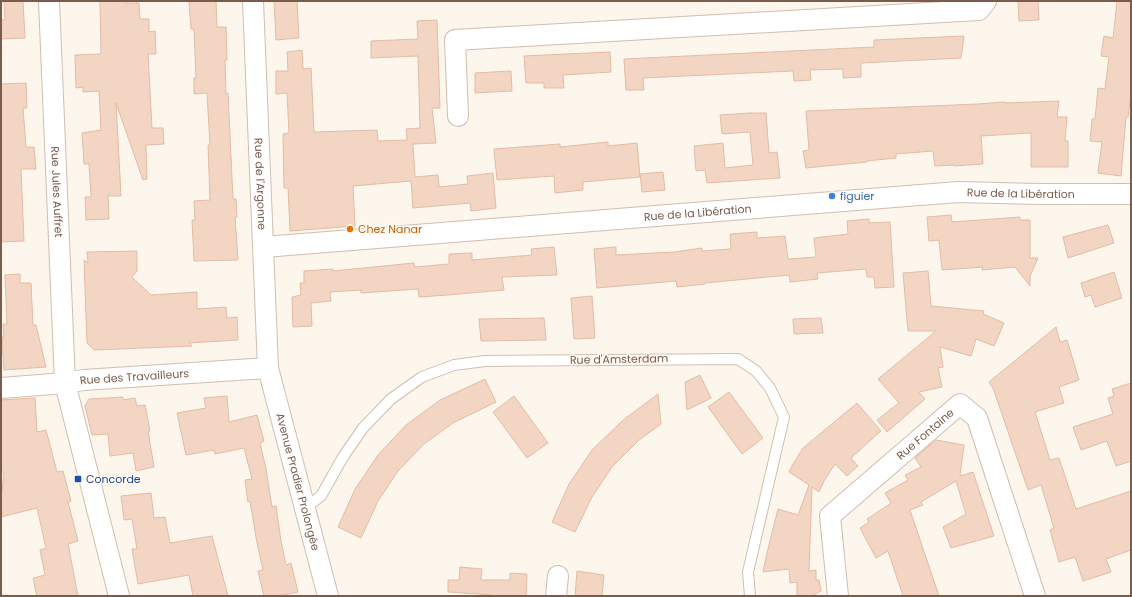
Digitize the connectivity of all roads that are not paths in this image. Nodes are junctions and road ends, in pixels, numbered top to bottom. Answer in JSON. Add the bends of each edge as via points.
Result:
{"nodes":[{"id":1,"x":49,"y":1,"type":"edge"},
{"id":2,"x":253,"y":1,"type":"edge"},
{"id":3,"x":986,"y":1,"type":"edge"},
{"id":4,"x":835,"y":9,"type":"edge"},
{"id":5,"x":458,"y":116,"type":"dead end"},
{"id":6,"x":1131,"y":194,"type":"edge"},
{"id":7,"x":264,"y":246,"type":"junction"},
{"id":8,"x":268,"y":368,"type":"junction"},
{"id":9,"x":65,"y":383,"type":"junction"},
{"id":10,"x":1,"y":388,"type":"edge"},
{"id":11,"x":305,"y":508,"type":"junction"},
{"id":12,"x":558,"y":576,"type":"dead end"},
{"id":13,"x":119,"y":596,"type":"edge"},
{"id":14,"x":328,"y":596,"type":"edge"},
{"id":15,"x":556,"y":596,"type":"edge"},
{"id":16,"x":750,"y":596,"type":"edge"},
{"id":17,"x":838,"y":596,"type":"edge"},
{"id":18,"x":1035,"y":596,"type":"edge"}],
"edges":[{"from":1,"to":9,"type":"street","name":"Rue Jules Auffret"},
{"from":2,"to":7,"type":"street","name":"Rue de l'Argonne"},
{"from":3,"to":4,"type":"street","via":[[979,10]]},
{"from":4,"to":5,"type":"street","via":[[455,40]]},
{"from":6,"to":7,"type":"street","name":"Rue de la Libération","via":[[958,192]]},
{"from":7,"to":8,"type":"street","name":"Rue de l'Argonne"},
{"from":8,"to":9,"type":"street","name":"Rue des Travailleurs"},
{"from":8,"to":11,"type":"street","name":"Avenue Pradier Prolongée"},
{"from":9,"to":10,"type":"street","name":"Rue des Travailleurs"},
{"from":9,"to":13,"type":"street","name":"Rue Jules Auffret"},
{"from":11,"to":14,"type":"street","name":"Avenue Pradier Prolongée"},
{"from":11,"to":16,"type":"lane","name":"Rue d'Amsterdam","via":[[321,496],[363,428],[391,399],[422,377],[454,365],[485,361],[738,359],[756,371],[770,388],[784,417],[748,572]]},
{"from":12,"to":15,"type":"street"},
{"from":17,"to":18,"type":"street","name":"Rue Fontaine","via":[[830,516],[960,404],[977,418]]}]}
